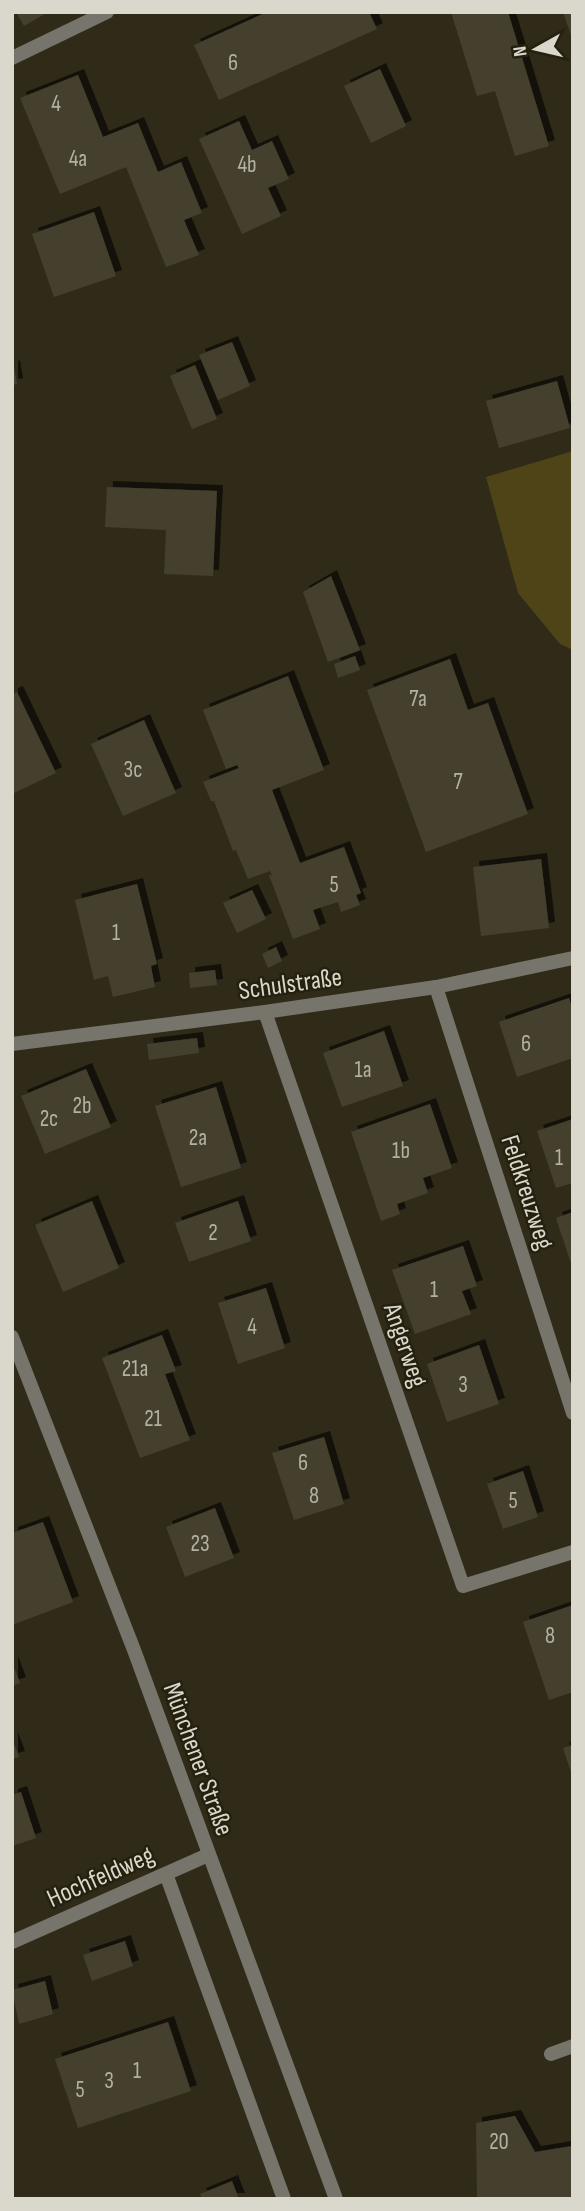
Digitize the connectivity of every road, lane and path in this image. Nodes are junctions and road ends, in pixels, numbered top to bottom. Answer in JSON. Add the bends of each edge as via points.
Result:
{"nodes":[{"id":1,"x":107,"y":12,"type":"edge"},
{"id":2,"x":12,"y":58,"type":"edge"},
{"id":3,"x":573,"y":958,"type":"edge"},
{"id":4,"x":436,"y":987,"type":"junction"},
{"id":5,"x":265,"y":1012,"type":"junction"},
{"id":6,"x":12,"y":1044,"type":"edge"},
{"id":7,"x":12,"y":1337,"type":"edge"},
{"id":8,"x":573,"y":1413,"type":"edge"},
{"id":9,"x":573,"y":1552,"type":"edge"},
{"id":10,"x":208,"y":1855,"type":"junction"},
{"id":11,"x":166,"y":1874,"type":"junction"},
{"id":12,"x":12,"y":1942,"type":"edge"},
{"id":13,"x":573,"y":2046,"type":"edge"},
{"id":14,"x":551,"y":2054,"type":"dead end"},
{"id":15,"x":284,"y":2199,"type":"edge"},
{"id":16,"x":336,"y":2199,"type":"edge"}],
"edges":[{"from":1,"to":2,"type":"street"},
{"from":3,"to":4,"type":"street","name":"Schulstraße"},
{"from":4,"to":5,"type":"street","name":"Schulstraße"},
{"from":4,"to":8,"type":"street","name":"Feldkreuzweg"},
{"from":5,"to":6,"type":"street","name":"Schulstraße"},
{"from":5,"to":9,"type":"street","name":"Angerweg","via":[[463,1586]]},
{"from":7,"to":10,"type":"street","name":"Münchener Straße"},
{"from":10,"to":11,"type":"street","name":"Hochfeldweg"},
{"from":10,"to":16,"type":"street","name":"Münchener Straße"},
{"from":11,"to":12,"type":"street","name":"Hochfeldweg"},
{"from":11,"to":15,"type":"street"},
{"from":13,"to":14,"type":"street"}]}
